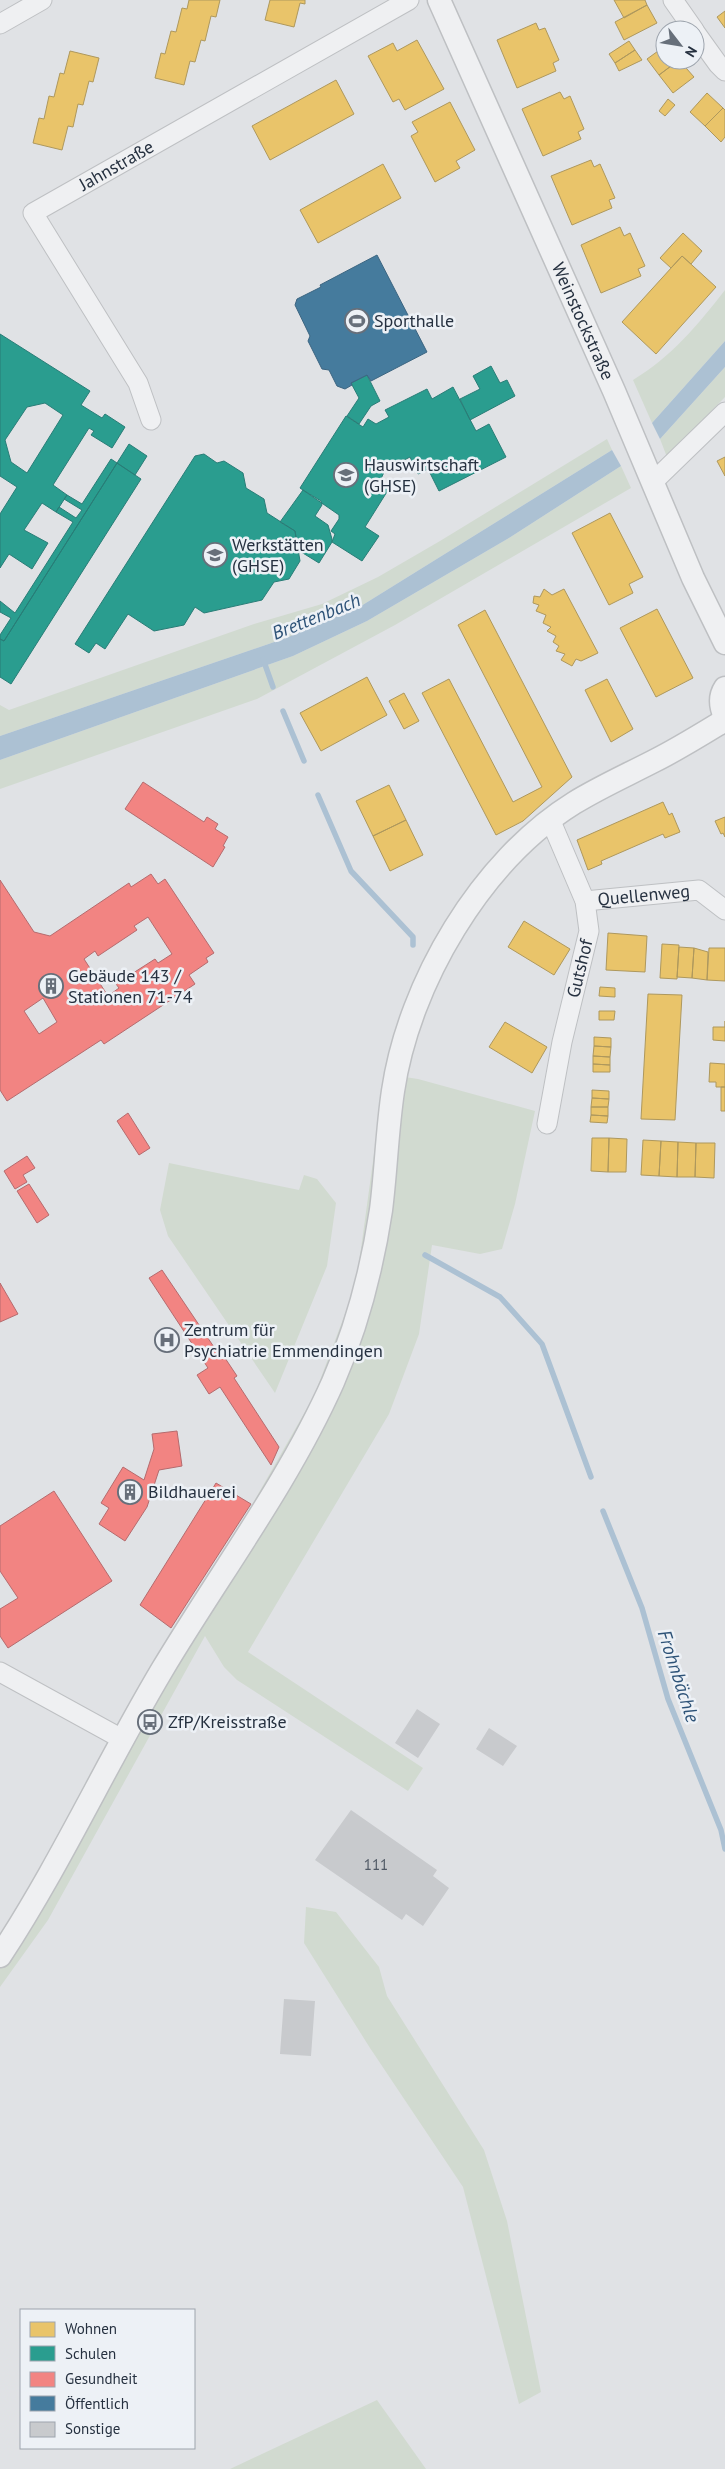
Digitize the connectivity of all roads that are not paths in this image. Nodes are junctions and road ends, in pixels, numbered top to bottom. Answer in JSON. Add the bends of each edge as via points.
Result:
{"nodes":[{"id":1,"x":42,"y":0,"type":"edge"},
{"id":2,"x":409,"y":0,"type":"edge"},
{"id":3,"x":439,"y":0,"type":"edge"},
{"id":4,"x":673,"y":0,"type":"edge"},
{"id":5,"x":687,"y":20,"type":"edge"},
{"id":6,"x":0,"y":24,"type":"edge"},
{"id":7,"x":705,"y":46,"type":"edge"},
{"id":8,"x":725,"y":71,"type":"edge"},
{"id":9,"x":725,"y":412,"type":"edge"},
{"id":10,"x":151,"y":420,"type":"dead end"},
{"id":11,"x":653,"y":482,"type":"junction"},
{"id":12,"x":725,"y":643,"type":"edge"},
{"id":13,"x":725,"y":688,"type":"edge"},
{"id":14,"x":725,"y":719,"type":"edge"},
{"id":15,"x":550,"y":819,"type":"junction"},
{"id":16,"x":585,"y":901,"type":"junction"},
{"id":17,"x":725,"y":910,"type":"edge"},
{"id":18,"x":547,"y":1124,"type":"dead end"},
{"id":19,"x":0,"y":1672,"type":"edge"},
{"id":20,"x":122,"y":1739,"type":"junction"},
{"id":21,"x":0,"y":1956,"type":"edge"}],
"edges":[{"from":1,"to":6,"type":"street"},
{"from":2,"to":10,"type":"street","name":"Jahnstraße","via":[[33,213],[138,383]]},
{"from":3,"to":11,"type":"street","name":"Weinstockstraße"},
{"from":4,"to":5,"type":"street"},
{"from":7,"to":8,"type":"street"},
{"from":9,"to":11,"type":"street"},
{"from":11,"to":12,"type":"street","name":"Weinstockstraße","via":[[693,578]]},
{"from":13,"to":14,"type":"street","via":[[721,707]]},
{"from":14,"to":15,"type":"street","via":[[657,760],[599,788]]},
{"from":15,"to":16,"type":"street","name":"Gutshof"},
{"from":15,"to":20,"type":"street","via":[[481,888],[460,917],[429,977],[413,1013],[393,1088],[381,1207],[367,1285],[333,1382],[275,1488]]},
{"from":16,"to":17,"type":"street","name":"Quellenweg","via":[[699,890]]},
{"from":16,"to":18,"type":"street","name":"Gutshof","via":[[589,931],[562,1042]]},
{"from":19,"to":20,"type":"street"},
{"from":20,"to":21,"type":"street","via":[[29,1911]]}]}
